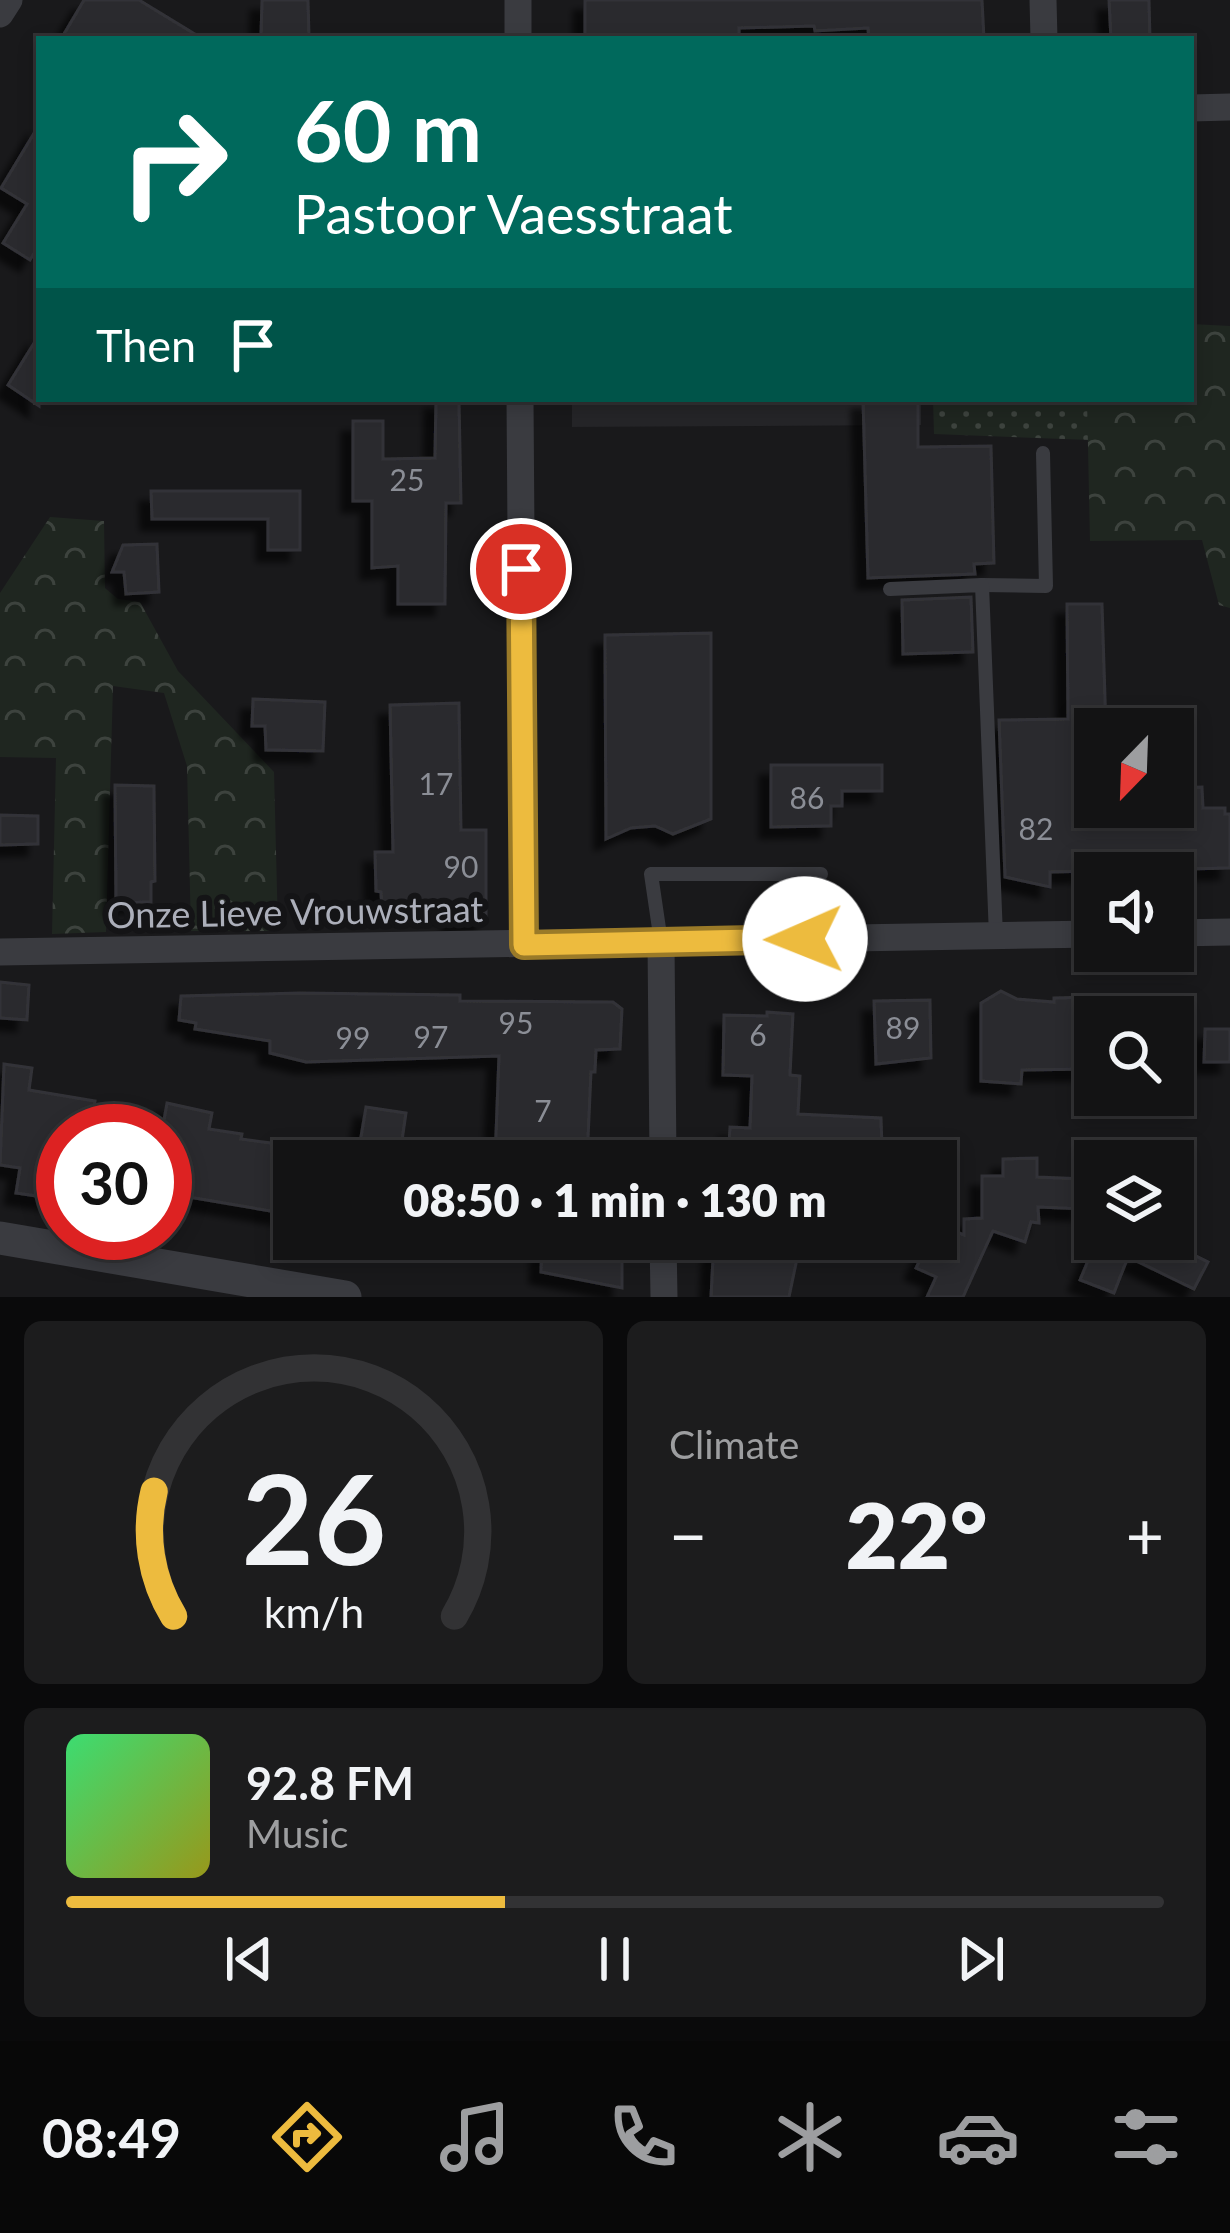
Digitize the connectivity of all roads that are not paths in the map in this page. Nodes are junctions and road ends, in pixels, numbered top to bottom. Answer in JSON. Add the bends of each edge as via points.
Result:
{"nodes":[{"id":1,"x":9,"y":0,"type":"edge"},
{"id":2,"x":518,"y":0,"type":"edge"},
{"id":3,"x":1042,"y":0,"type":"edge"},
{"id":4,"x":0,"y":14,"type":"edge"},
{"id":5,"x":518,"y":36,"type":"edge"},
{"id":6,"x":1044,"y":36,"type":"edge"},
{"id":7,"x":1230,"y":107,"type":"edge"},
{"id":8,"x":1194,"y":108,"type":"edge"},
{"id":9,"x":520,"y":402,"type":"edge"},
{"id":10,"x":1043,"y":453,"type":"dead end"},
{"id":11,"x":982,"y":585,"type":"junction"},
{"id":12,"x":890,"y":589,"type":"dead end"},
{"id":13,"x":821,"y":874,"type":"dead end"},
{"id":14,"x":1230,"y":932,"type":"edge"},
{"id":15,"x":1194,"y":933,"type":"edge"},
{"id":16,"x":1074,"y":934,"type":"edge"},
{"id":17,"x":996,"y":936,"type":"junction"},
{"id":18,"x":661,"y":942,"type":"junction"},
{"id":19,"x":524,"y":945,"type":"junction"},
{"id":20,"x":0,"y":952,"type":"edge"},
{"id":21,"x":663,"y":1140,"type":"edge"},
{"id":22,"x":0,"y":1238,"type":"edge"},
{"id":23,"x":663,"y":1260,"type":"edge"},
{"id":24,"x":345,"y":1297,"type":"edge"},
{"id":25,"x":664,"y":1297,"type":"edge"}],
"edges":[{"from":1,"to":4,"type":"street"},
{"from":2,"to":5,"type":"street"},
{"from":3,"to":6,"type":"street"},
{"from":7,"to":8,"type":"street"},
{"from":9,"to":19,"type":"street"},
{"from":10,"to":11,"type":"lane","via":[[1046,586]]},
{"from":11,"to":12,"type":"lane"},
{"from":11,"to":17,"type":"lane"},
{"from":13,"to":18,"type":"lane","via":[[652,874]]},
{"from":14,"to":15,"type":"street"},
{"from":16,"to":17,"type":"street","name":"Onze Lieve Vrouwstraat"},
{"from":17,"to":18,"type":"street","name":"Onze Lieve Vrouwstraat"},
{"from":18,"to":19,"type":"street","name":"Onze Lieve Vrouwstraat"},
{"from":18,"to":21,"type":"street"},
{"from":19,"to":20,"type":"street","name":"Onze Lieve Vrouwstraat"},
{"from":22,"to":24,"type":"street"},
{"from":23,"to":25,"type":"street"}]}
